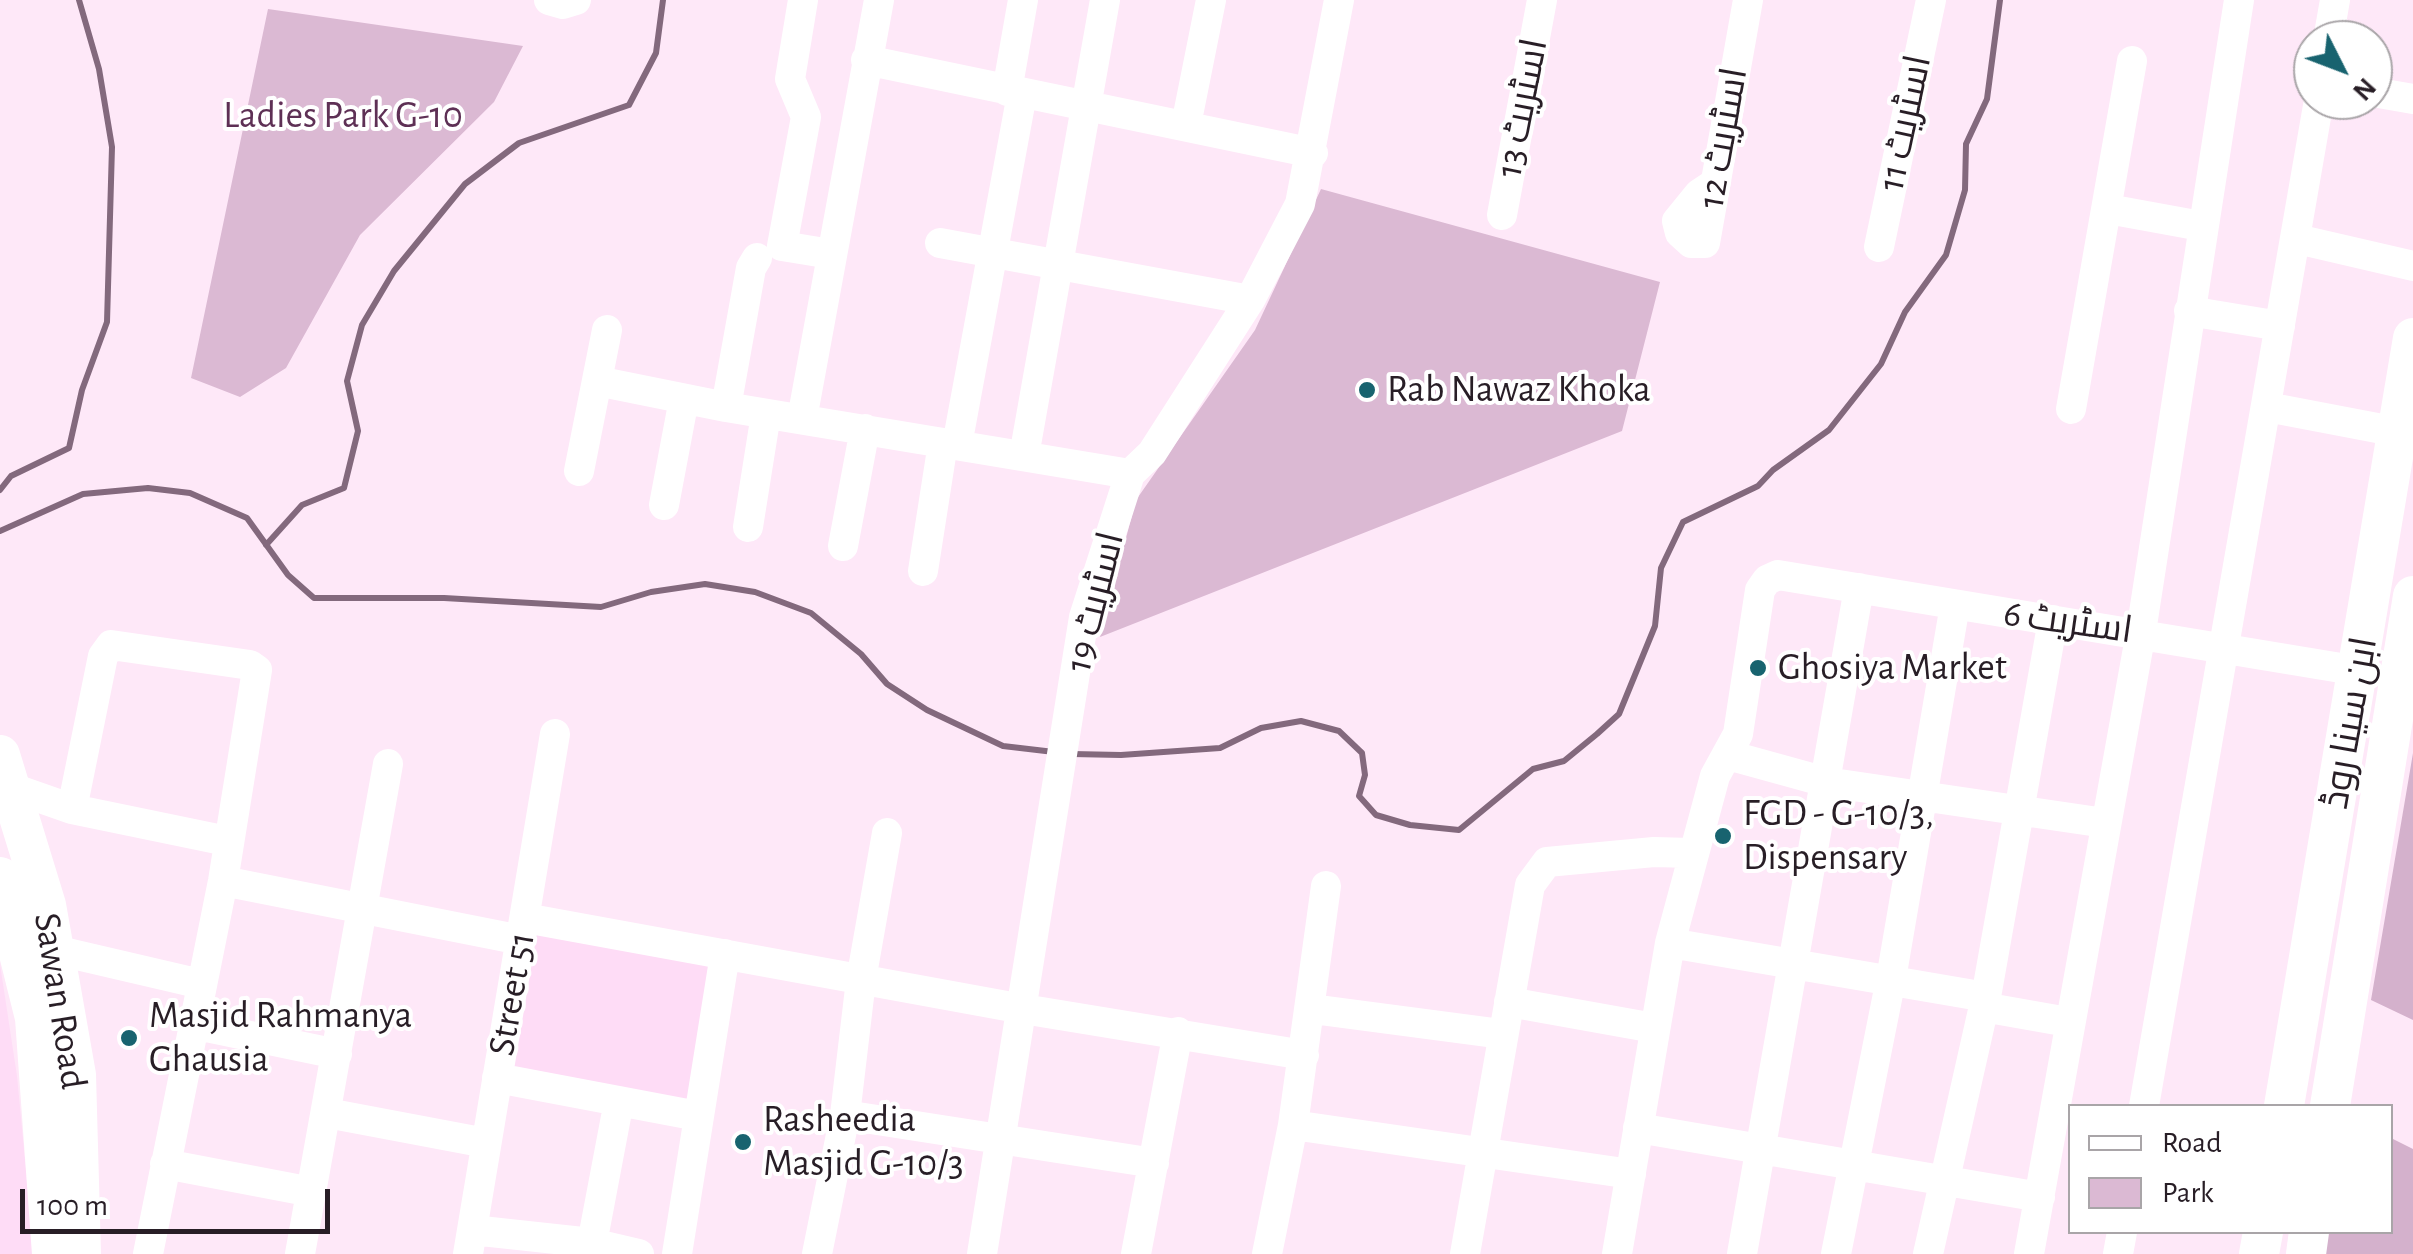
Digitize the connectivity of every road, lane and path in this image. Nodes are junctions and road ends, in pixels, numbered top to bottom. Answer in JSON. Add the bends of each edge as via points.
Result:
{"nodes":[{"id":1,"x":549,"y":0,"type":"edge"},
{"id":2,"x":576,"y":0,"type":"edge"},
{"id":3,"x":803,"y":0,"type":"edge"},
{"id":4,"x":879,"y":0,"type":"edge"},
{"id":5,"x":1023,"y":0,"type":"edge"},
{"id":6,"x":1104,"y":0,"type":"edge"},
{"id":7,"x":1210,"y":0,"type":"edge"},
{"id":8,"x":1340,"y":0,"type":"edge"},
{"id":9,"x":1542,"y":0,"type":"edge"},
{"id":10,"x":1748,"y":0,"type":"edge"},
{"id":11,"x":1931,"y":0,"type":"edge"},
{"id":12,"x":2239,"y":0,"type":"edge"},
{"id":13,"x":866,"y":60,"type":"junction"},
{"id":14,"x":2132,"y":61,"type":"dead end"},
{"id":15,"x":1014,"y":92,"type":"junction"},
{"id":16,"x":1084,"y":106,"type":"junction"},
{"id":17,"x":806,"y":116,"type":"junction"},
{"id":18,"x":2316,"y":120,"type":"edge"},
{"id":19,"x":855,"y":122,"type":"junction"},
{"id":20,"x":1186,"y":125,"type":"junction"},
{"id":21,"x":1313,"y":153,"type":"junction"},
{"id":22,"x":1714,"y":184,"type":"dead end"},
{"id":23,"x":2108,"y":209,"type":"junction"},
{"id":24,"x":1502,"y":216,"type":"dead end"},
{"id":25,"x":2201,"y":226,"type":"junction"},
{"id":26,"x":2296,"y":239,"type":"junction"},
{"id":27,"x":940,"y":243,"type":"dead end"},
{"id":28,"x":1879,"y":246,"type":"dead end"},
{"id":29,"x":991,"y":253,"type":"junction"},
{"id":30,"x":831,"y":254,"type":"junction"},
{"id":31,"x":757,"y":258,"type":"dead end"},
{"id":32,"x":1055,"y":263,"type":"junction"},
{"id":33,"x":2413,"y":266,"type":"edge"},
{"id":34,"x":1250,"y":300,"type":"junction"},
{"id":35,"x":2189,"y":311,"type":"junction"},
{"id":36,"x":2280,"y":326,"type":"junction"},
{"id":37,"x":606,"y":330,"type":"dead end"},
{"id":38,"x":2413,"y":338,"type":"edge"},
{"id":39,"x":597,"y":381,"type":"junction"},
{"id":40,"x":684,"y":399,"type":"junction"},
{"id":41,"x":726,"y":407,"type":"junction"},
{"id":42,"x":2267,"y":408,"type":"junction"},
{"id":43,"x":2071,"y":409,"type":"dead end"},
{"id":44,"x":766,"y":414,"type":"junction"},
{"id":45,"x":802,"y":419,"type":"junction"},
{"id":46,"x":865,"y":429,"type":"junction"},
{"id":47,"x":2398,"y":432,"type":"junction"},
{"id":48,"x":950,"y":444,"type":"junction"},
{"id":49,"x":1024,"y":456,"type":"junction"},
{"id":50,"x":579,"y":471,"type":"dead end"},
{"id":51,"x":1130,"y":474,"type":"junction"},
{"id":52,"x":2402,"y":476,"type":"edge"},
{"id":53,"x":664,"y":505,"type":"dead end"},
{"id":54,"x":748,"y":527,"type":"dead end"},
{"id":55,"x":843,"y":546,"type":"dead end"},
{"id":56,"x":923,"y":571,"type":"dead end"},
{"id":57,"x":1860,"y":588,"type":"junction"},
{"id":58,"x":2413,"y":596,"type":"edge"},
{"id":59,"x":1955,"y":605,"type":"junction"},
{"id":60,"x":2053,"y":620,"type":"junction"},
{"id":61,"x":2141,"y":632,"type":"junction"},
{"id":62,"x":2224,"y":647,"type":"junction"},
{"id":63,"x":2359,"y":671,"type":"junction"},
{"id":64,"x":555,"y":734,"type":"dead end"},
{"id":65,"x":1728,"y":755,"type":"junction"},
{"id":66,"x":388,"y":764,"type":"dead end"},
{"id":67,"x":6,"y":772,"type":"edge"},
{"id":68,"x":1826,"y":782,"type":"junction"},
{"id":69,"x":1922,"y":797,"type":"junction"},
{"id":70,"x":72,"y":809,"type":"junction"},
{"id":71,"x":2019,"y":811,"type":"junction"},
{"id":72,"x":2105,"y":822,"type":"junction"},
{"id":73,"x":886,"y":833,"type":"dead end"},
{"id":74,"x":226,"y":840,"type":"junction"},
{"id":75,"x":1691,"y":853,"type":"junction"},
{"id":76,"x":0,"y":877,"type":"edge"},
{"id":77,"x":223,"y":881,"type":"junction"},
{"id":78,"x":1326,"y":886,"type":"dead end"},
{"id":79,"x":365,"y":908,"type":"junction"},
{"id":80,"x":523,"y":929,"type":"junction"},
{"id":81,"x":1670,"y":943,"type":"junction"},
{"id":82,"x":56,"y":950,"type":"junction"},
{"id":83,"x":725,"y":954,"type":"junction"},
{"id":84,"x":1794,"y":962,"type":"junction"},
{"id":85,"x":1890,"y":979,"type":"junction"},
{"id":86,"x":861,"y":980,"type":"junction"},
{"id":87,"x":201,"y":984,"type":"junction"},
{"id":88,"x":1509,"y":1002,"type":"junction"},
{"id":89,"x":1984,"y":1002,"type":"junction"},
{"id":90,"x":1023,"y":1009,"type":"junction"},
{"id":91,"x":1312,"y":1009,"type":"junction"},
{"id":92,"x":2068,"y":1022,"type":"junction"},
{"id":93,"x":192,"y":1024,"type":"junction"},
{"id":94,"x":1654,"y":1028,"type":"junction"},
{"id":95,"x":1178,"y":1032,"type":"junction"},
{"id":96,"x":1502,"y":1034,"type":"junction"},
{"id":97,"x":338,"y":1054,"type":"junction"},
{"id":98,"x":1304,"y":1055,"type":"junction"},
{"id":99,"x":497,"y":1078,"type":"junction"},
{"id":100,"x":618,"y":1101,"type":"junction"},
{"id":101,"x":2144,"y":1104,"type":"edge"},
{"id":102,"x":2284,"y":1104,"type":"edge"},
{"id":103,"x":2330,"y":1104,"type":"edge"},
{"id":104,"x":326,"y":1113,"type":"junction"},
{"id":105,"x":845,"y":1114,"type":"junction"},
{"id":106,"x":698,"y":1116,"type":"junction"},
{"id":107,"x":1293,"y":1125,"type":"junction"},
{"id":108,"x":1638,"y":1128,"type":"junction"},
{"id":109,"x":1002,"y":1143,"type":"junction"},
{"id":110,"x":486,"y":1144,"type":"junction"},
{"id":111,"x":1761,"y":1147,"type":"junction"},
{"id":112,"x":1483,"y":1151,"type":"junction"},
{"id":113,"x":1154,"y":1163,"type":"junction"},
{"id":114,"x":165,"y":1164,"type":"junction"},
{"id":115,"x":1851,"y":1166,"type":"junction"},
{"id":116,"x":1631,"y":1174,"type":"junction"},
{"id":117,"x":1943,"y":1182,"type":"junction"},
{"id":118,"x":312,"y":1192,"type":"junction"},
{"id":119,"x":2040,"y":1196,"type":"junction"},
{"id":120,"x":470,"y":1242,"type":"edge"},
{"id":121,"x":591,"y":1249,"type":"edge"},
{"id":122,"x":52,"y":1254,"type":"edge"},
{"id":123,"x":81,"y":1254,"type":"edge"},
{"id":124,"x":148,"y":1254,"type":"edge"},
{"id":125,"x":300,"y":1254,"type":"edge"},
{"id":126,"x":639,"y":1254,"type":"edge"},
{"id":127,"x":677,"y":1254,"type":"edge"},
{"id":128,"x":817,"y":1254,"type":"edge"},
{"id":129,"x":982,"y":1254,"type":"edge"},
{"id":130,"x":1136,"y":1254,"type":"edge"},
{"id":131,"x":1267,"y":1254,"type":"edge"},
{"id":132,"x":1466,"y":1254,"type":"edge"},
{"id":133,"x":1617,"y":1254,"type":"edge"},
{"id":134,"x":1742,"y":1254,"type":"edge"},
{"id":135,"x":1836,"y":1254,"type":"edge"},
{"id":136,"x":1928,"y":1254,"type":"edge"},
{"id":137,"x":2029,"y":1254,"type":"edge"}],
"edges":[{"from":1,"to":2,"type":"street"},
{"from":3,"to":17,"type":"street","via":[[790,79]]},
{"from":4,"to":13,"type":"street"},
{"from":5,"to":15,"type":"street"},
{"from":6,"to":16,"type":"street"},
{"from":7,"to":20,"type":"street"},
{"from":8,"to":21,"type":"street","name":"اسٹریٹ 19"},
{"from":9,"to":24,"type":"street","name":"اسٹریٹ 13"},
{"from":10,"to":22,"type":"street","name":"اسٹریٹ 12","via":[[1704,242],[1690,243],[1677,222]]},
{"from":11,"to":28,"type":"street","name":"اسٹریٹ 11"},
{"from":12,"to":25,"type":"street"},
{"from":13,"to":15,"type":"street"},
{"from":13,"to":19,"type":"street"},
{"from":14,"to":23,"type":"street"},
{"from":15,"to":16,"type":"street"},
{"from":15,"to":29,"type":"street"},
{"from":16,"to":20,"type":"street"},
{"from":16,"to":32,"type":"street"},
{"from":17,"to":19,"type":"street"},
{"from":17,"to":30,"type":"street","via":[[782,246]]},
{"from":18,"to":26,"type":"street"},
{"from":19,"to":30,"type":"street"},
{"from":20,"to":21,"type":"street"},
{"from":21,"to":34,"type":"street","name":"اسٹریٹ 19","via":[[1300,204]]},
{"from":23,"to":25,"type":"street"},
{"from":23,"to":43,"type":"street"},
{"from":25,"to":35,"type":"street"},
{"from":26,"to":33,"type":"street"},
{"from":26,"to":36,"type":"street"},
{"from":27,"to":29,"type":"street"},
{"from":29,"to":32,"type":"street"},
{"from":29,"to":48,"type":"street"},
{"from":30,"to":45,"type":"street"},
{"from":31,"to":41,"type":"street"},
{"from":32,"to":34,"type":"street"},
{"from":32,"to":49,"type":"street"},
{"from":34,"to":51,"type":"street","name":"اسٹریٹ 19","via":[[1152,453]]},
{"from":35,"to":36,"type":"street"},
{"from":35,"to":61,"type":"street"},
{"from":36,"to":42,"type":"street"},
{"from":37,"to":39,"type":"street"},
{"from":38,"to":47,"type":"main road","name":"ابن سینا روڈ"},
{"from":39,"to":40,"type":"street"},
{"from":39,"to":50,"type":"street"},
{"from":40,"to":41,"type":"street"},
{"from":40,"to":53,"type":"street"},
{"from":41,"to":44,"type":"street"},
{"from":42,"to":47,"type":"street"},
{"from":42,"to":62,"type":"street"},
{"from":44,"to":45,"type":"street"},
{"from":44,"to":54,"type":"street"},
{"from":45,"to":46,"type":"street"},
{"from":46,"to":48,"type":"street"},
{"from":46,"to":55,"type":"street"},
{"from":47,"to":52,"type":"main road","name":"ابن سینا روڈ"},
{"from":48,"to":49,"type":"street"},
{"from":48,"to":56,"type":"street"},
{"from":49,"to":51,"type":"street"},
{"from":51,"to":90,"type":"street","name":"اسٹریٹ 19","via":[[1084,617]]},
{"from":52,"to":63,"type":"main road","name":"ابن سینا روڈ"},
{"from":57,"to":59,"type":"street","name":"اسٹریٹ 6"},
{"from":57,"to":65,"type":"street","name":"اسٹریٹ 6","via":[[1778,575],[1760,590],[1738,734]]},
{"from":57,"to":68,"type":"street"},
{"from":58,"to":103,"type":"main road","name":"ابن سینا روڈ"},
{"from":59,"to":60,"type":"street","name":"اسٹریٹ 6"},
{"from":59,"to":69,"type":"street"},
{"from":60,"to":61,"type":"street","name":"اسٹریٹ 6"},
{"from":60,"to":71,"type":"street"},
{"from":61,"to":62,"type":"street","name":"اسٹریٹ 6"},
{"from":61,"to":72,"type":"street"},
{"from":62,"to":63,"type":"street","name":"اسٹریٹ 6"},
{"from":62,"to":101,"type":"street"},
{"from":63,"to":102,"type":"main road","name":"ابن سینا روڈ"},
{"from":64,"to":80,"type":"street","name":"Street 51"},
{"from":65,"to":68,"type":"street"},
{"from":65,"to":75,"type":"street"},
{"from":66,"to":79,"type":"street"},
{"from":67,"to":70,"type":"street"},
{"from":67,"to":82,"type":"main road","name":"Sawan Road"},
{"from":68,"to":69,"type":"street"},
{"from":68,"to":84,"type":"street"},
{"from":69,"to":71,"type":"street"},
{"from":69,"to":85,"type":"street"},
{"from":70,"to":74,"type":"street"},
{"from":70,"to":74,"type":"street","via":[[103,656],[112,644],[250,665],[258,677]]},
{"from":71,"to":72,"type":"street"},
{"from":71,"to":89,"type":"street"},
{"from":72,"to":92,"type":"street"},
{"from":73,"to":86,"type":"street"},
{"from":74,"to":77,"type":"street"},
{"from":75,"to":81,"type":"street"},
{"from":75,"to":88,"type":"street","via":[[1547,862],[1530,885]]},
{"from":76,"to":122,"type":"main road","name":"Sawan Road","via":[[34,1018]]},
{"from":77,"to":79,"type":"street"},
{"from":77,"to":87,"type":"street"},
{"from":78,"to":91,"type":"street"},
{"from":79,"to":80,"type":"street"},
{"from":79,"to":97,"type":"street"},
{"from":80,"to":83,"type":"street"},
{"from":80,"to":99,"type":"street","name":"Street 51"},
{"from":81,"to":84,"type":"street"},
{"from":81,"to":94,"type":"street"},
{"from":82,"to":87,"type":"street"},
{"from":82,"to":123,"type":"main road","name":"Sawan Road","via":[[76,1075]]},
{"from":83,"to":86,"type":"street"},
{"from":83,"to":106,"type":"street"},
{"from":84,"to":85,"type":"street"},
{"from":84,"to":111,"type":"street"},
{"from":85,"to":89,"type":"street"},
{"from":85,"to":115,"type":"street"},
{"from":86,"to":90,"type":"street"},
{"from":86,"to":105,"type":"street"},
{"from":87,"to":93,"type":"street"},
{"from":88,"to":94,"type":"street"},
{"from":88,"to":96,"type":"street"},
{"from":89,"to":92,"type":"street"},
{"from":89,"to":117,"type":"street"},
{"from":90,"to":95,"type":"street"},
{"from":90,"to":109,"type":"street","name":"اسٹریٹ 19"},
{"from":91,"to":96,"type":"street"},
{"from":91,"to":98,"type":"street"},
{"from":92,"to":119,"type":"street"},
{"from":93,"to":97,"type":"street"},
{"from":93,"to":114,"type":"street"},
{"from":94,"to":108,"type":"street"},
{"from":95,"to":98,"type":"street"},
{"from":95,"to":113,"type":"street"},
{"from":96,"to":112,"type":"street"},
{"from":97,"to":104,"type":"street"},
{"from":98,"to":107,"type":"street"},
{"from":99,"to":100,"type":"street"},
{"from":99,"to":110,"type":"street","name":"Street 51"},
{"from":100,"to":106,"type":"street"},
{"from":100,"to":121,"type":"street"},
{"from":104,"to":110,"type":"street"},
{"from":104,"to":118,"type":"street"},
{"from":105,"to":109,"type":"street"},
{"from":105,"to":128,"type":"street"},
{"from":106,"to":127,"type":"street"},
{"from":107,"to":112,"type":"street"},
{"from":107,"to":131,"type":"street"},
{"from":108,"to":111,"type":"street"},
{"from":108,"to":116,"type":"street"},
{"from":109,"to":113,"type":"street"},
{"from":109,"to":129,"type":"street","name":"اسٹریٹ 19"},
{"from":110,"to":120,"type":"street","name":"Street 51"},
{"from":111,"to":115,"type":"street"},
{"from":111,"to":134,"type":"street"},
{"from":112,"to":116,"type":"street"},
{"from":112,"to":132,"type":"street"},
{"from":113,"to":130,"type":"street"},
{"from":114,"to":118,"type":"street"},
{"from":114,"to":124,"type":"street"},
{"from":115,"to":117,"type":"street"},
{"from":115,"to":135,"type":"street"},
{"from":116,"to":133,"type":"street"},
{"from":117,"to":119,"type":"street"},
{"from":117,"to":136,"type":"street"},
{"from":118,"to":125,"type":"street"},
{"from":119,"to":137,"type":"street"},
{"from":120,"to":121,"type":"street"},
{"from":121,"to":126,"type":"street"}]}
